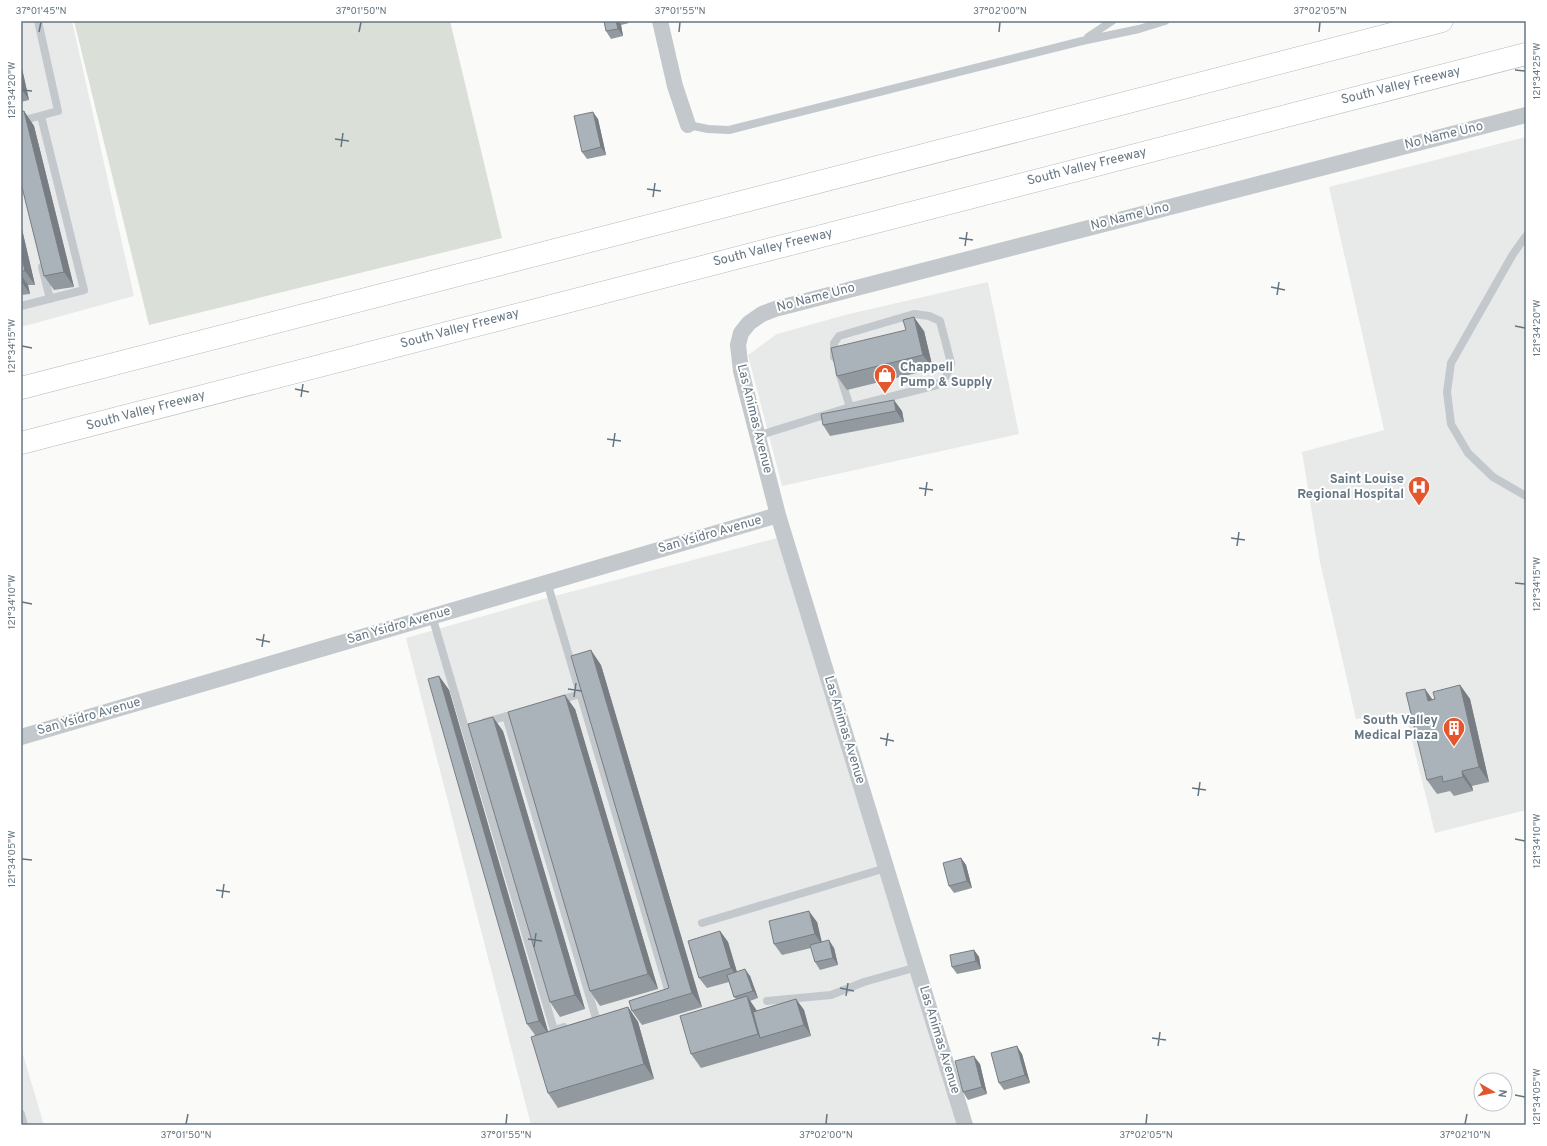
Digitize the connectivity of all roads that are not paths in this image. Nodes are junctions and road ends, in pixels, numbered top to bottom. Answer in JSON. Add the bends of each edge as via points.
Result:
{"nodes":[{"id":1,"x":38,"y":21,"type":"edge"},
{"id":2,"x":660,"y":21,"type":"edge"},
{"id":3,"x":1112,"y":21,"type":"edge"},
{"id":4,"x":1165,"y":21,"type":"edge"},
{"id":5,"x":1442,"y":21,"type":"edge"},
{"id":6,"x":1082,"y":40,"type":"junction"},
{"id":7,"x":1526,"y":54,"type":"edge"},
{"id":8,"x":1526,"y":115,"type":"edge"},
{"id":9,"x":41,"y":116,"type":"junction"},
{"id":10,"x":21,"y":121,"type":"edge"},
{"id":11,"x":688,"y":125,"type":"joint"},
{"id":12,"x":1526,"y":236,"type":"edge"},
{"id":13,"x":41,"y":260,"type":"edge"},
{"id":14,"x":50,"y":299,"type":"junction"},
{"id":15,"x":21,"y":306,"type":"edge"},
{"id":16,"x":741,"y":333,"type":"joint"},
{"id":17,"x":21,"y":388,"type":"edge"},
{"id":18,"x":850,"y":407,"type":"junction"},
{"id":19,"x":757,"y":436,"type":"junction"},
{"id":20,"x":21,"y":443,"type":"edge"},
{"id":21,"x":1526,"y":496,"type":"edge"},
{"id":22,"x":778,"y":515,"type":"junction"},
{"id":23,"x":547,"y":582,"type":"junction"},
{"id":24,"x":432,"y":616,"type":"junction"},
{"id":25,"x":580,"y":694,"type":"junction"},
{"id":26,"x":550,"y":703,"type":"edge"},
{"id":27,"x":521,"y":712,"type":"edge"},
{"id":28,"x":506,"y":716,"type":"junction"},
{"id":29,"x":472,"y":726,"type":"junction"},
{"id":30,"x":21,"y":737,"type":"edge"},
{"id":31,"x":886,"y":868,"type":"junction"},
{"id":32,"x":702,"y":923,"type":"dead end"},
{"id":33,"x":917,"y":967,"type":"junction"},
{"id":34,"x":662,"y":998,"type":"edge"},
{"id":35,"x":767,"y":1001,"type":"dead end"},
{"id":36,"x":596,"y":1018,"type":"edge"},
{"id":37,"x":575,"y":1024,"type":"edge"},
{"id":38,"x":21,"y":1114,"type":"edge"},
{"id":39,"x":24,"y":1125,"type":"edge"},
{"id":40,"x":965,"y":1125,"type":"edge"}],
"edges":[{"from":1,"to":9,"type":"lane","via":[[58,111]]},
{"from":2,"to":11,"type":"street","via":[[675,86]]},
{"from":3,"to":6,"type":"lane"},
{"from":4,"to":6,"type":"lane"},
{"from":5,"to":17,"type":"highway"},
{"from":6,"to":11,"type":"lane","via":[[729,130],[708,130]]},
{"from":7,"to":20,"type":"highway","name":"South Valley Freeway"},
{"from":8,"to":16,"type":"street","name":"No Name Uno","via":[[775,309],[749,323]]},
{"from":9,"to":10,"type":"lane"},
{"from":9,"to":14,"type":"lane","via":[[84,290]]},
{"from":12,"to":21,"type":"lane","via":[[1513,254],[1451,363],[1448,392],[1451,424],[1468,453],[1493,477]]},
{"from":13,"to":14,"type":"lane"},
{"from":14,"to":15,"type":"lane"},
{"from":16,"to":19,"type":"street","name":"Las Animas Avenue","via":[[738,346],[741,371]]},
{"from":18,"to":18,"type":"lane","via":[[937,385],[946,377],[951,363],[940,321],[914,314],[839,336],[834,343],[833,356]]},
{"from":18,"to":19,"type":"lane"},
{"from":19,"to":22,"type":"street","name":"Las Animas Avenue"},
{"from":22,"to":23,"type":"street","name":"San Ysidro Avenue"},
{"from":22,"to":31,"type":"street","name":"Las Animas Avenue"},
{"from":23,"to":24,"type":"street","name":"San Ysidro Avenue"},
{"from":23,"to":25,"type":"lane"},
{"from":24,"to":29,"type":"lane"},
{"from":24,"to":30,"type":"street","name":"San Ysidro Avenue"},
{"from":25,"to":26,"type":"lane"},
{"from":25,"to":34,"type":"lane","via":[[670,996]]},
{"from":27,"to":28,"type":"lane"},
{"from":28,"to":29,"type":"lane"},
{"from":28,"to":36,"type":"lane"},
{"from":29,"to":37,"type":"lane","via":[[554,1030]]},
{"from":31,"to":32,"type":"lane"},
{"from":31,"to":33,"type":"street","name":"Las Animas Avenue"},
{"from":33,"to":35,"type":"lane","via":[[864,982],[831,995]]},
{"from":33,"to":40,"type":"street","name":"Las Animas Avenue"},
{"from":38,"to":39,"type":"lane"}]}
